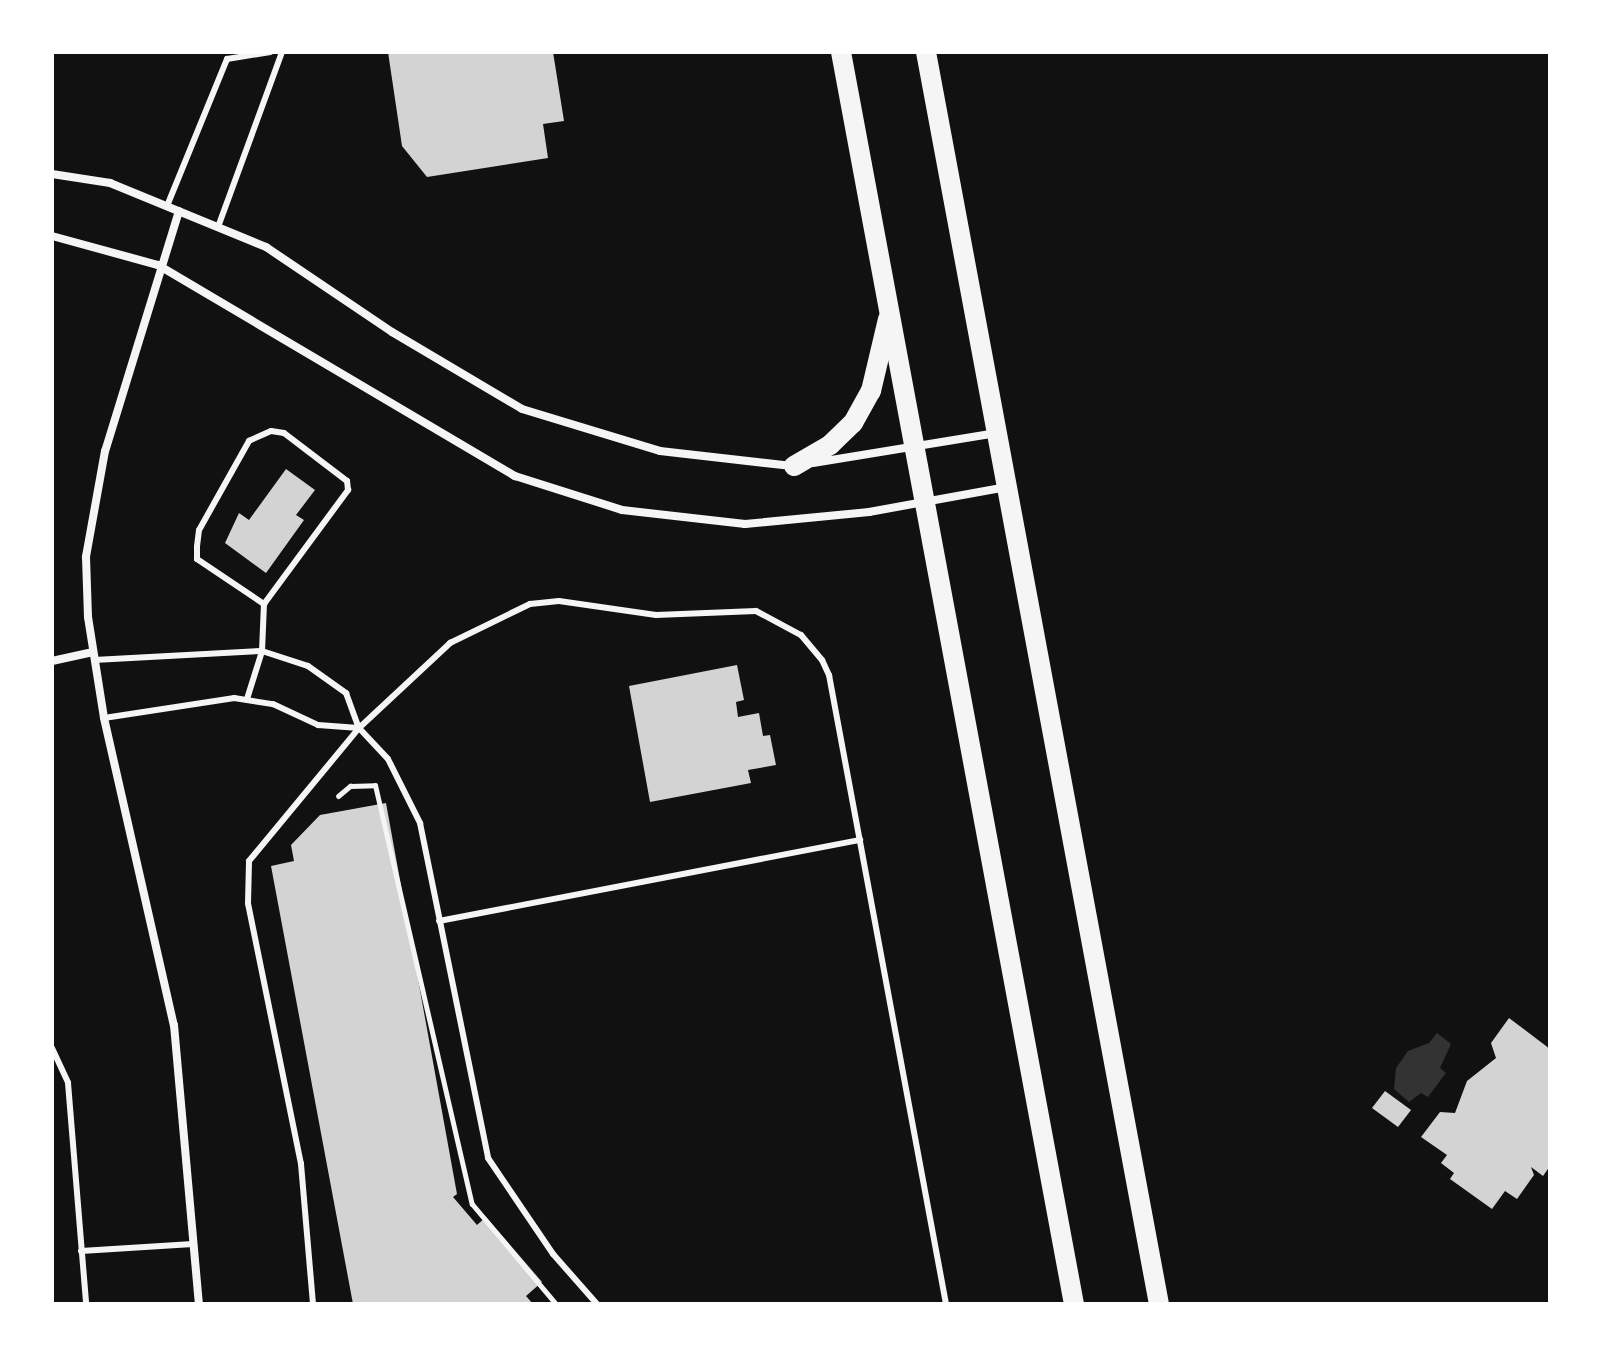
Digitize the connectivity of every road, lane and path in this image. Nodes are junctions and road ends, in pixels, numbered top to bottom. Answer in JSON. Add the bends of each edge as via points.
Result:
{"nodes":[{"id":1,"x":270,"y":52,"type":"edge"},
{"id":2,"x":282,"y":52,"type":"edge"},
{"id":3,"x":841,"y":52,"type":"edge"},
{"id":4,"x":926,"y":52,"type":"edge"},
{"id":5,"x":254,"y":53,"type":"edge"},
{"id":6,"x":52,"y":174,"type":"edge"},
{"id":7,"x":167,"y":206,"type":"junction"},
{"id":8,"x":179,"y":211,"type":"junction"},
{"id":9,"x":218,"y":227,"type":"junction"},
{"id":10,"x":52,"y":236,"type":"edge"},
{"id":11,"x":158,"y":265,"type":"junction"},
{"id":12,"x":889,"y":311,"type":"junction"},
{"id":13,"x":998,"y":433,"type":"junction"},
{"id":14,"x":915,"y":449,"type":"junction"},
{"id":15,"x":794,"y":466,"type":"junction"},
{"id":16,"x":1008,"y":486,"type":"junction"},
{"id":17,"x":925,"y":503,"type":"junction"},
{"id":18,"x":264,"y":604,"type":"junction"},
{"id":19,"x":262,"y":651,"type":"junction"},
{"id":20,"x":94,"y":656,"type":"junction"},
{"id":21,"x":52,"y":661,"type":"edge"},
{"id":22,"x":247,"y":699,"type":"junction"},
{"id":23,"x":104,"y":718,"type":"junction"},
{"id":24,"x":359,"y":728,"type":"junction"},
{"id":25,"x":338,"y":796,"type":"dead end"},
{"id":26,"x":860,"y":840,"type":"junction"},
{"id":27,"x":439,"y":921,"type":"junction"},
{"id":28,"x":52,"y":1048,"type":"edge"},
{"id":29,"x":193,"y":1244,"type":"junction"},
{"id":30,"x":81,"y":1251,"type":"junction"},
{"id":31,"x":86,"y":1304,"type":"edge"},
{"id":32,"x":199,"y":1304,"type":"edge"},
{"id":33,"x":313,"y":1304,"type":"edge"},
{"id":34,"x":556,"y":1304,"type":"edge"},
{"id":35,"x":597,"y":1304,"type":"edge"},
{"id":36,"x":946,"y":1304,"type":"edge"},
{"id":37,"x":1074,"y":1304,"type":"edge"},
{"id":38,"x":1159,"y":1304,"type":"edge"}],
"edges":[{"from":1,"to":5,"type":"lane"},
{"from":2,"to":9,"type":"lane"},
{"from":3,"to":12,"type":"main road"},
{"from":4,"to":13,"type":"main road"},
{"from":5,"to":7,"type":"lane","via":[[227,59]]},
{"from":6,"to":7,"type":"street","via":[[110,183]]},
{"from":7,"to":8,"type":"street"},
{"from":8,"to":9,"type":"street"},
{"from":8,"to":11,"type":"street"},
{"from":9,"to":15,"type":"street","via":[[266,247],[400,338],[522,409],[608,439],[702,458]]},
{"from":10,"to":11,"type":"street"},
{"from":11,"to":17,"type":"street","via":[[515,476],[622,510],[745,524]]},
{"from":11,"to":20,"type":"street","via":[[88,527]]},
{"from":12,"to":14,"type":"main road"},
{"from":12,"to":15,"type":"main road","via":[[871,391],[853,423],[830,445]]},
{"from":13,"to":14,"type":"street"},
{"from":13,"to":16,"type":"main road"},
{"from":14,"to":15,"type":"street"},
{"from":14,"to":17,"type":"main road"},
{"from":16,"to":17,"type":"street"},
{"from":16,"to":38,"type":"main road"},
{"from":17,"to":37,"type":"main road"},
{"from":18,"to":18,"type":"lane","via":[[348,490],[347,481],[284,433],[271,431],[249,441],[199,530],[197,547],[197,559]]},
{"from":18,"to":19,"type":"lane"},
{"from":19,"to":20,"type":"lane"},
{"from":19,"to":22,"type":"lane"},
{"from":19,"to":24,"type":"lane","via":[[331,679],[346,693]]},
{"from":20,"to":21,"type":"street"},
{"from":20,"to":23,"type":"street"},
{"from":22,"to":23,"type":"lane"},
{"from":22,"to":24,"type":"lane","via":[[318,725]]},
{"from":23,"to":29,"type":"street","via":[[174,1025]]},
{"from":24,"to":26,"type":"lane","via":[[450,643],[530,604],[559,601],[691,616],[756,611],[801,635],[829,675]]},
{"from":24,"to":27,"type":"lane","via":[[388,759],[420,823]]},
{"from":24,"to":33,"type":"lane","via":[[256,846],[245,880],[301,1164]]},
{"from":25,"to":34,"type":"path","via":[[350,786],[375,785],[472,1204]]},
{"from":26,"to":27,"type":"lane"},
{"from":26,"to":36,"type":"lane"},
{"from":27,"to":35,"type":"lane","via":[[488,1158],[553,1254]]},
{"from":28,"to":30,"type":"lane","via":[[68,1083]]},
{"from":29,"to":30,"type":"lane"},
{"from":29,"to":32,"type":"street"},
{"from":30,"to":31,"type":"lane"}]}
